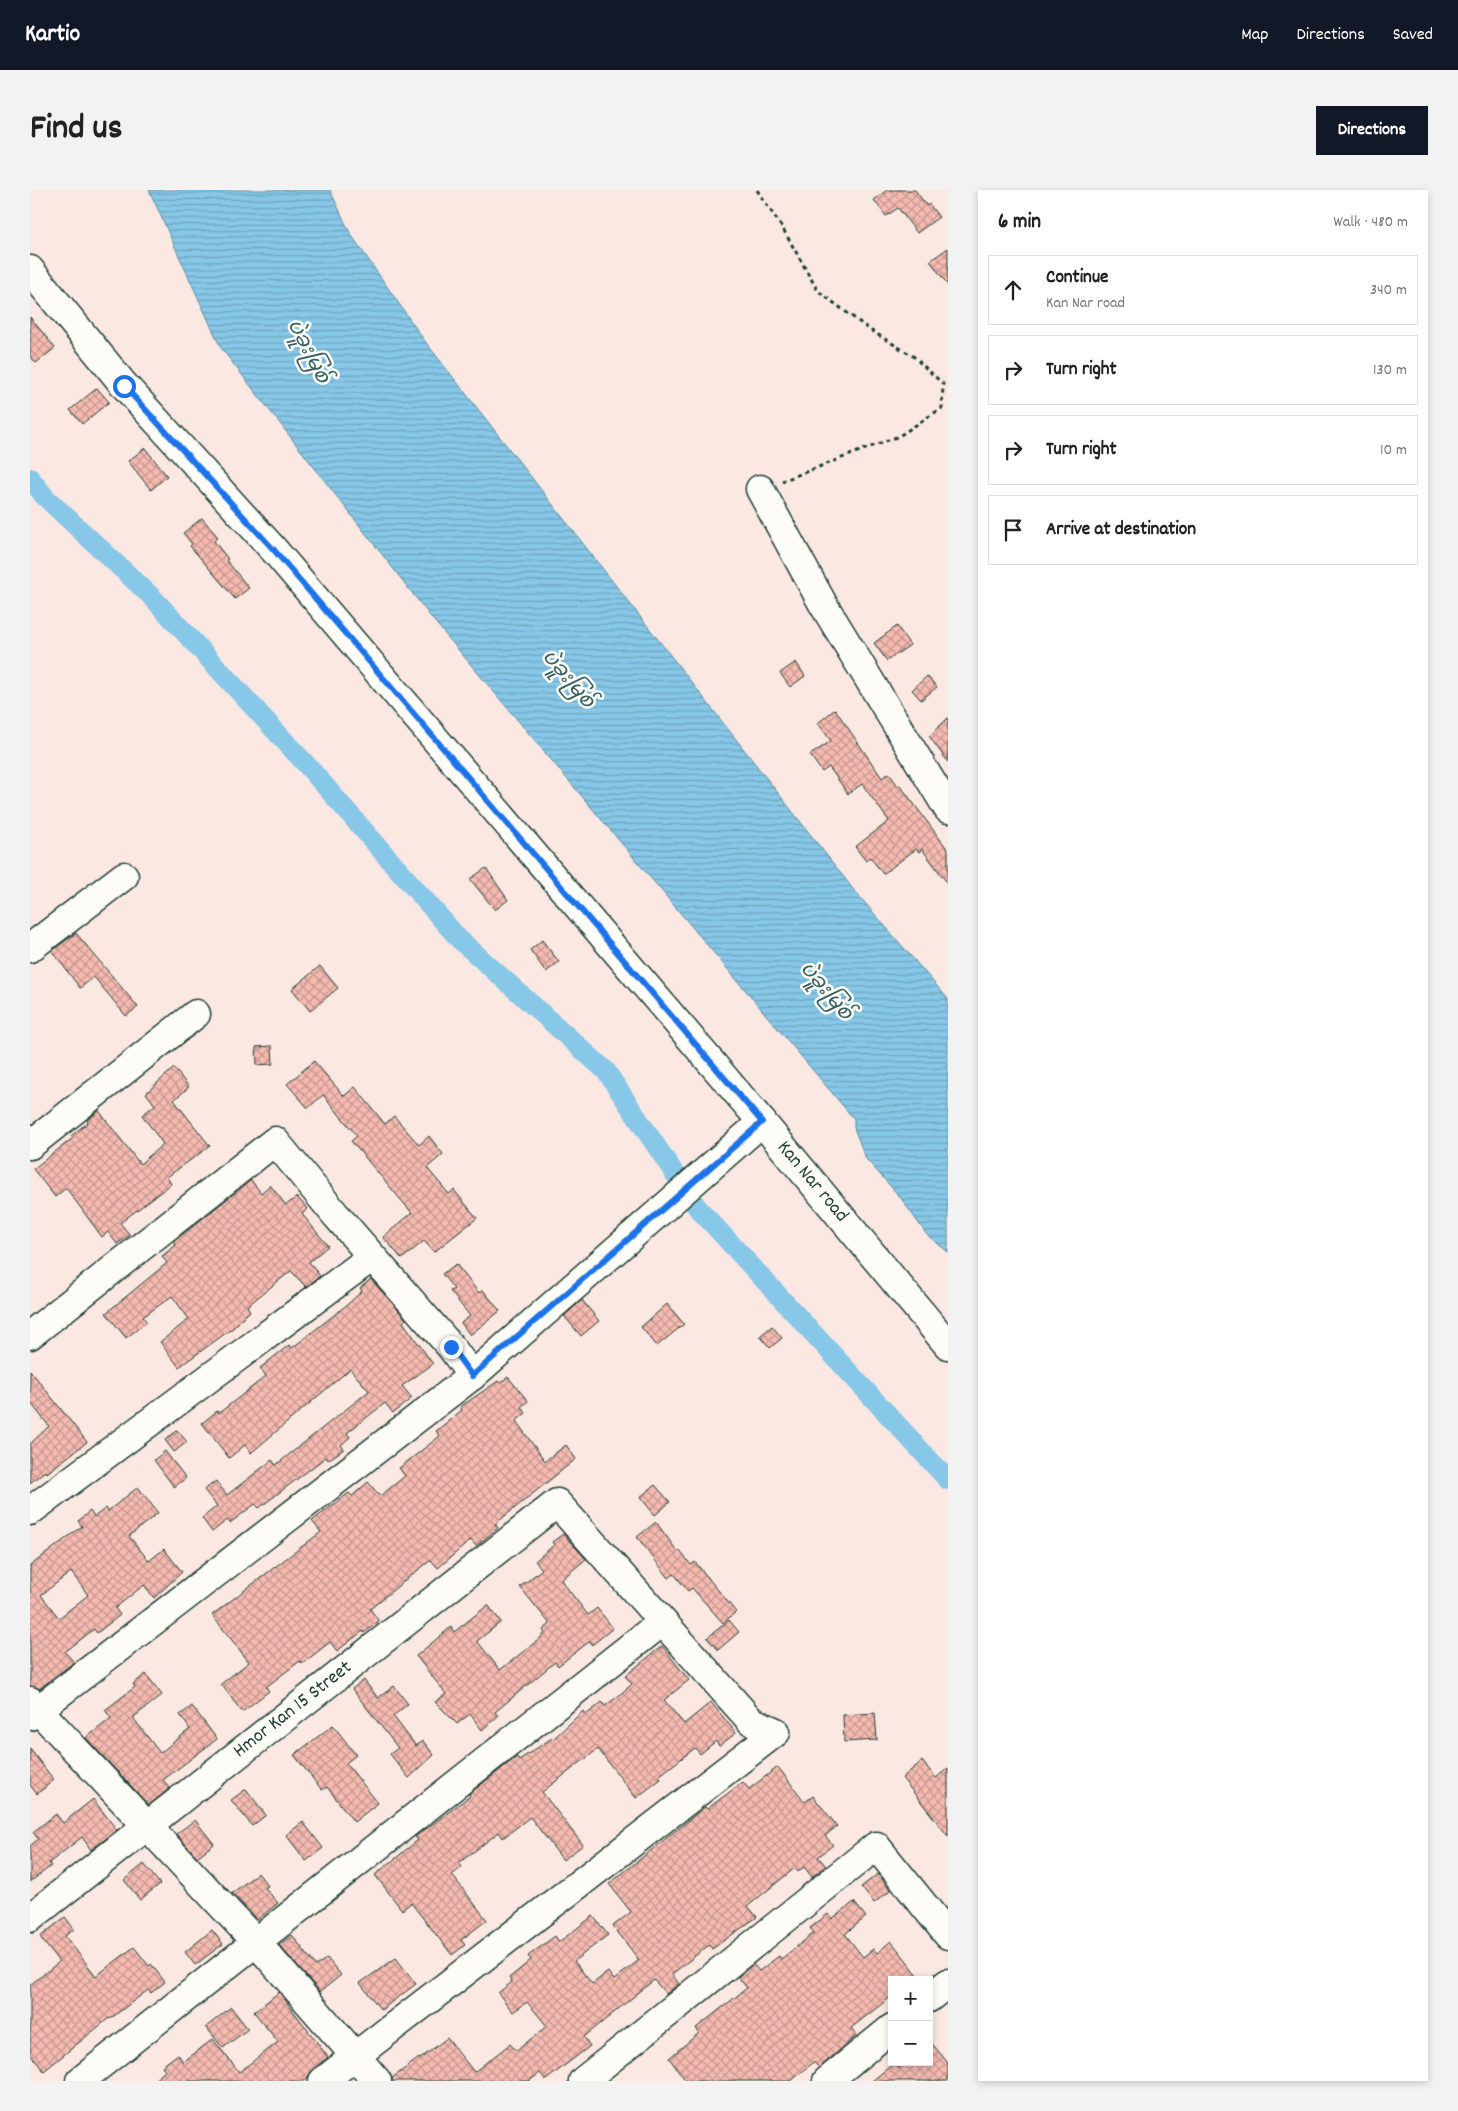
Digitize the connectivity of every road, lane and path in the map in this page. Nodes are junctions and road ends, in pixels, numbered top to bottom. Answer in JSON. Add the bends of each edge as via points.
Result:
{"nodes":[{"id":1,"x":757,"y":190,"type":"edge"},
{"id":2,"x":30,"y":270,"type":"edge"},
{"id":3,"x":760,"y":489,"type":"joint"},
{"id":4,"x":948,"y":809,"type":"edge"},
{"id":5,"x":124,"y":876,"type":"dead end"},
{"id":6,"x":30,"y":948,"type":"edge"},
{"id":7,"x":196,"y":1014,"type":"dead end"},
{"id":8,"x":762,"y":1122,"type":"junction"},
{"id":9,"x":30,"y":1145,"type":"edge"},
{"id":10,"x":372,"y":1257,"type":"junction"},
{"id":11,"x":30,"y":1335,"type":"edge"},
{"id":12,"x":948,"y":1345,"type":"edge"},
{"id":13,"x":472,"y":1376,"type":"junction"},
{"id":14,"x":30,"y":1511,"type":"edge"},
{"id":15,"x":662,"y":1622,"type":"junction"},
{"id":16,"x":33,"y":1709,"type":"edge"},
{"id":17,"x":147,"y":1825,"type":"junction"},
{"id":18,"x":30,"y":1918,"type":"edge"},
{"id":19,"x":948,"y":1935,"type":"edge"},
{"id":20,"x":255,"y":1942,"type":"junction"},
{"id":21,"x":948,"y":1983,"type":"edge"},
{"id":22,"x":933,"y":1995,"type":"edge"},
{"id":23,"x":888,"y":2031,"type":"edge"},
{"id":24,"x":356,"y":2055,"type":"junction"},
{"id":25,"x":80,"y":2081,"type":"edge"},
{"id":26,"x":323,"y":2081,"type":"edge"},
{"id":27,"x":377,"y":2081,"type":"edge"},
{"id":28,"x":584,"y":2081,"type":"edge"},
{"id":29,"x":827,"y":2081,"type":"edge"}],
"edges":[{"from":1,"to":3,"type":"path","via":[[818,292],[913,356],[944,384],[942,408],[899,436]]},
{"from":2,"to":8,"type":"street","name":"Kan Nar road","via":[[124,386],[274,550]]},
{"from":3,"to":4,"type":"street","via":[[823,604]]},
{"from":5,"to":6,"type":"street"},
{"from":7,"to":9,"type":"street"},
{"from":8,"to":12,"type":"street","name":"Kan Nar road"},
{"from":8,"to":13,"type":"street"},
{"from":10,"to":11,"type":"street","via":[[275,1142]]},
{"from":10,"to":13,"type":"street","via":[[451,1347]]},
{"from":10,"to":14,"type":"street"},
{"from":13,"to":16,"type":"street"},
{"from":15,"to":17,"type":"street","name":"Hmor Kan 15 Street","via":[[557,1503]]},
{"from":15,"to":20,"type":"street"},
{"from":15,"to":24,"type":"street","via":[[751,1721],[776,1732]]},
{"from":16,"to":17,"type":"street"},
{"from":17,"to":18,"type":"street","name":"Hmor Kan 15 Street"},
{"from":17,"to":20,"type":"street"},
{"from":19,"to":28,"type":"street","via":[[876,1846]]},
{"from":20,"to":24,"type":"street"},
{"from":20,"to":25,"type":"street"},
{"from":21,"to":22,"type":"street"},
{"from":23,"to":29,"type":"street"},
{"from":24,"to":26,"type":"street"},
{"from":24,"to":27,"type":"street"}]}
